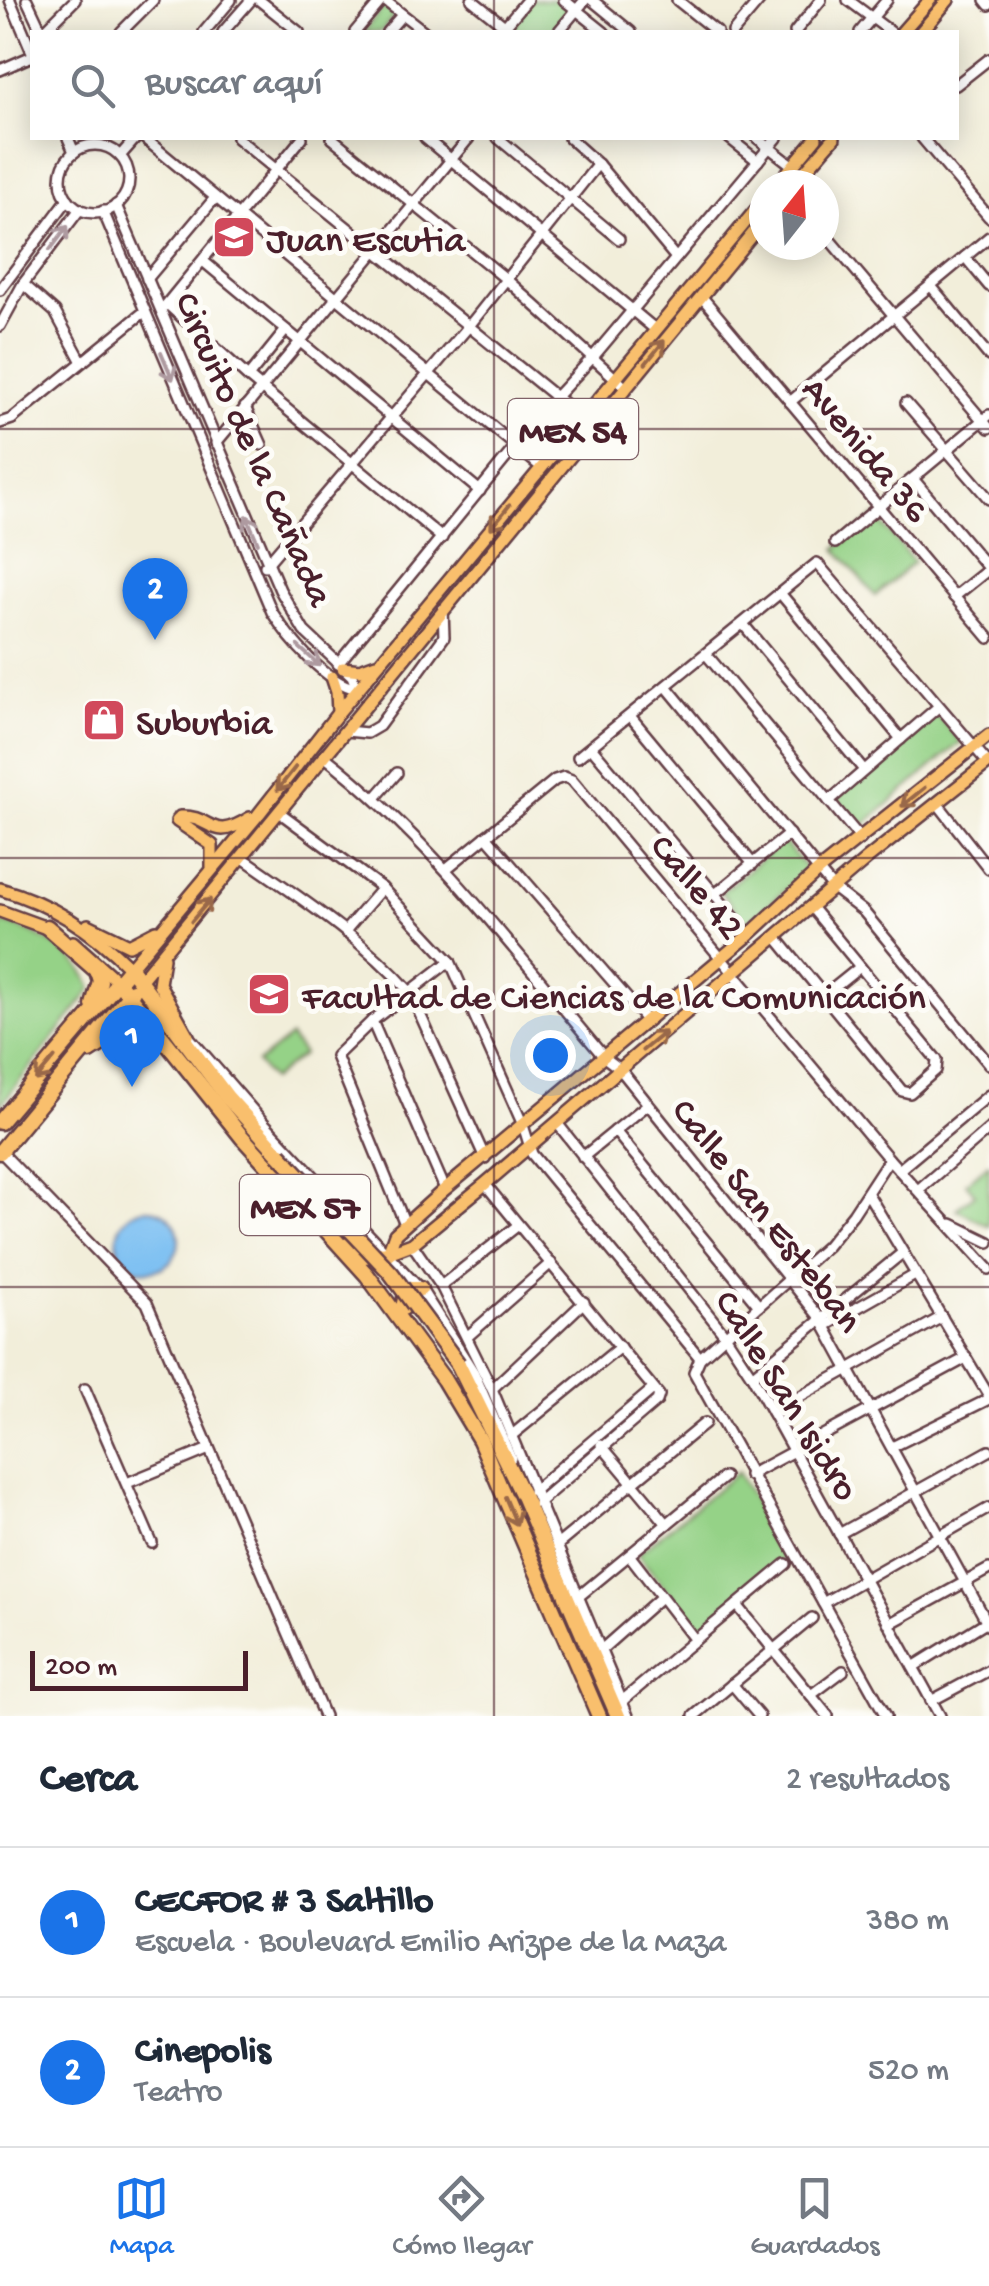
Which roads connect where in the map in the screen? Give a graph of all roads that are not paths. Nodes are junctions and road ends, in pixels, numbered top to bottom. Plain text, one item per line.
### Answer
1 (10, 0) edge
2 (27, 0) edge
3 (74, 0) edge
4 (153, 0) edge
5 (232, 0) edge
6 (250, 0) edge
7 (258, 0) edge
8 (383, 0) edge
9 (472, 0) edge
10 (528, 0) edge
11 (564, 0) edge
12 (589, 0) edge
13 (677, 0) edge
14 (760, 0) edge
15 (822, 0) edge
16 (848, 0) edge
17 (887, 0) edge
18 (930, 0) edge
19 (948, 0) edge
20 (577, 10) junction
21 (402, 15) junction
22 (872, 18) junction
23 (41, 30) edge
24 (44, 30) edge
25 (123, 30) edge
26 (206, 30) edge
27 (225, 30) edge
28 (296, 30) edge
29 (357, 30) edge
30 (389, 30) edge
31 (422, 30) edge
32 (505, 30) edge
33 (507, 30) edge
34 (560, 30) edge
35 (602, 30) edge
36 (628, 30) edge
37 (714, 30) edge
38 (735, 30) edge
39 (797, 30) edge
40 (862, 30) edge
41 (887, 30) edge
42 (904, 30) edge
43 (923, 30) edge
44 (30, 49) edge
45 (30, 55) edge
46 (989, 58) edge
47 (0, 70) edge
48 (959, 83) edge
49 (69, 140) edge
50 (115, 140) edge
51 (134, 140) edge
52 (146, 140) edge
53 (239, 140) edge
54 (300, 140) edge
55 (334, 140) edge
56 (428, 140) edge
57 (467, 140) edge
58 (500, 140) edge
59 (571, 140) edge
60 (732, 140) edge
61 (760, 140) edge
62 (775, 140) edge
63 (814, 140) edge
64 (832, 140) edge
65 (924, 140) edge
66 (88, 142) edge
67 (769, 147) junction
68 (108, 148) junction
69 (74, 152) junction
70 (120, 156) junction
71 (451, 159) junction
72 (758, 161) junction
73 (598, 164) junction
74 (793, 166) junction
75 (276, 170) junction
76 (790, 170) edge
77 (806, 170) edge
78 (215, 198) junction
79 (570, 198) junction
80 (68, 199) junction
81 (412, 204) junction
82 (116, 205) junction
83 (80, 209) junction
84 (104, 212) junction
85 (238, 217) junction
86 (989, 217) edge
87 (749, 218) edge
88 (542, 235) junction
89 (989, 237) edge
90 (749, 238) edge
91 (618, 239) dead end
92 (373, 250) junction
93 (839, 251) edge
94 (965, 257) junction
95 (676, 258) junction
96 (202, 261) junction
97 (147, 279) junction
98 (506, 279) junction
99 (23, 284) junction
100 (931, 286) junction
101 (989, 286) edge
102 (0, 290) edge
103 (701, 296) junction
104 (335, 298) junction
105 (164, 308) junction
106 (632, 310) junction
107 (144, 312) junction
108 (894, 316) junction
109 (0, 326) edge
110 (469, 326) junction
111 (286, 330) junction
112 (656, 330) junction
113 (300, 342) junction
114 (594, 356) junction
115 (989, 356) edge
116 (81, 360) junction
117 (429, 374) junction
118 (248, 376) junction
119 (616, 376) junction
120 (261, 388) junction
121 (626, 388) junction
122 (555, 398) junction
123 (790, 402) junction
124 (906, 402) dead end
125 (245, 408) junction
126 (392, 418) junction
127 (582, 418) junction
128 (987, 421) edge
129 (0, 422) edge
130 (594, 427) junction
131 (216, 442) junction
132 (262, 445) dead end
133 (516, 446) junction
134 (948, 449) junction
135 (354, 463) junction
136 (541, 467) junction
137 (914, 480) junction
138 (480, 491) junction
139 (989, 499) edge
140 (878, 508) junction
141 (442, 538) junction
142 (836, 543) dead end
143 (267, 564) junction
144 (989, 569) edge
145 (256, 576) junction
146 (780, 592) junction
147 (954, 597) junction
148 (443, 610) junction
149 (743, 624) junction
150 (989, 638) edge
151 (706, 654) junction
152 (384, 660) junction
153 (399, 664) junction
154 (338, 670) junction
155 (414, 682) junction
156 (666, 686) junction
157 (358, 690) junction
158 (938, 707) junction
159 (338, 713) junction
160 (630, 717) junction
161 (349, 727) junction
162 (989, 735) edge
163 (902, 739) junction
164 (592, 748) junction
165 (974, 748) junction
166 (327, 753) junction
167 (578, 758) dead end
168 (988, 763) edge
169 (864, 770) junction
170 (397, 772) dead end
171 (376, 797) junction
172 (829, 801) junction
173 (938, 804) junction
174 (279, 812) junction
175 (258, 815) junction
176 (789, 834) junction
177 (486, 836) junction
178 (260, 837) junction
179 (861, 839) junction
180 (232, 846) junction
181 (244, 858) junction
182 (987, 863) edge
183 (753, 864) junction
184 (446, 870) junction
185 (819, 870) junction
186 (211, 872) junction
187 (227, 878) junction
188 (382, 888) junction
189 (833, 888) junction
190 (0, 890) edge
191 (714, 895) junction
192 (811, 907) junction
193 (0, 910) edge
194 (175, 917) junction
195 (74, 920) junction
196 (41, 925) junction
197 (345, 931) junction
198 (750, 935) junction
199 (776, 937) junction
200 (164, 953) junction
201 (722, 958) junction
202 (450, 961) junction
203 (860, 967) junction
204 (130, 968) junction
205 (734, 974) junction
206 (140, 981) junction
207 (118, 982) junction
208 (410, 992) junction
209 (129, 996) junction
210 (152, 996) junction
211 (824, 996) junction
212 (89, 1016) junction
213 (648, 1021) junction
214 (372, 1022) junction
215 (153, 1026) junction
216 (188, 1036) junction
217 (604, 1057) junction
218 (77, 1059) junction
219 (989, 1064) edge
220 (620, 1069) junction
221 (989, 1095) edge
222 (648, 1106) junction
223 (225, 1114) junction
224 (0, 1122) edge
225 (557, 1123) junction
226 (524, 1126) junction
227 (989, 1129) edge
228 (615, 1132) junction
229 (528, 1147) junction
230 (0, 1152) edge
231 (584, 1157) junction
232 (484, 1158) junction
233 (889, 1158) junction
234 (899, 1170) junction
235 (486, 1184) junction
236 (445, 1189) junction
237 (918, 1190) junction
238 (868, 1194) junction
239 (949, 1223) junction
240 (405, 1224) junction
241 (517, 1226) junction
242 (989, 1242) edge
243 (412, 1244) junction
244 (388, 1253) junction
245 (902, 1254) junction
246 (551, 1264) junction
247 (989, 1269) edge
248 (916, 1276) junction
249 (789, 1281) junction
250 (441, 1286) junction
251 (420, 1288) junction
252 (584, 1302) junction
253 (759, 1306) junction
254 (403, 1308) junction
255 (942, 1316) junction
256 (823, 1323) junction
257 (725, 1335) junction
258 (468, 1336) junction
259 (620, 1348) junction
260 (700, 1358) junction
261 (966, 1358) junction
262 (850, 1369) junction
263 (752, 1376) junction
264 (653, 1388) junction
265 (85, 1389) dead end
266 (492, 1389) junction
267 (989, 1397) edge
268 (871, 1409) junction
269 (772, 1412) junction
270 (470, 1422) junction
271 (705, 1423) dead end
272 (512, 1436) junction
273 (596, 1439) junction
274 (604, 1448) junction
275 (892, 1448) junction
276 (209, 1449) junction
277 (989, 1451) edge
278 (794, 1453) junction
279 (750, 1476) junction
280 (724, 1477) dead end
281 (127, 1482) junction
282 (632, 1484) junction
283 (916, 1493) junction
284 (532, 1497) junction
285 (989, 1508) edge
286 (667, 1524) junction
287 (839, 1534) junction
288 (940, 1536) junction
289 (152, 1543) dead end
290 (556, 1546) junction
291 (630, 1556) junction
292 (786, 1564) dead end
293 (989, 1569) edge
294 (864, 1579) junction
295 (966, 1583) junction
296 (578, 1597) junction
297 (661, 1598) junction
298 (823, 1604) junction
299 (736, 1605) junction
300 (812, 1618) dead end
301 (988, 1623) edge
302 (889, 1624) junction
303 (695, 1640) junction
304 (601, 1650) junction
305 (773, 1650) junction
306 (913, 1667) junction
307 (989, 1670) edge
308 (843, 1671) dead end
309 (732, 1684) junction
310 (811, 1696) junction
311 (931, 1701) junction
312 (620, 1709) edge
313 (324, 1716) edge
314 (599, 1716) edge
315 (628, 1716) edge
316 (694, 1716) edge
317 (759, 1716) edge
318 (828, 1716) edge
319 (886, 1716) edge
320 (940, 1716) edge

1 - 44 street
2 - 23 street
3 - 24 street
4 - 25 street
5 - 26 street
6 - 27 street
7 - 28 street
8 - 21 street
8 - 29 street
9 - 32 street
10 - 33 street
11 - 20 street
12 - 20 street
12 - 36 street
13 - 37 street
14 - 38 street
15 - 39 street
16 - 22 street
17 - 22 street
18 - 42 main road
19 - 43 main road
20 - 34 street
20 - 35 street
21 - 30 street
21 - 31 street
22 - 40 street
22 - 41 street
45 - 47 street
46 - 48 street
49 - 69 street
50 - 68 street
51 - 70 street
52 - 78 street
53 - 75 street
54 - 75 street
55 - 81 street
56 - 71 street
57 - 71 street
58 - 79 street
59 - 73 street
60 - 72 street
61 - 67 street
62 - 67 street
63 - 74 main road
64 - 77 main road
65 - 86 street
66 - 68 street
66 - 69 street
67 - 72 street
67 - 74 street
68 - 70 street
69 - 80 street
70 - 82 street
71 - 81 street
71 - 88 street
72 - 95 street
73 - 79 street
73 - 95 street
74 - 76 main road
75 - 85 street
75 - 92 street
78 - 85 street
78 - 97 street
79 - 88 street
79 - 91 street
80 - 83 street
80 - 102 street
81 - 92 street
81 - 98 street
82 - 84 street
82 - 97 street, Circuito de la Cañada
83 - 84 street
99 -> 83 street
84 - 107 street, Circuito de la Cañada
85 - 96 street
85 - 104 street
87 - 112 main road, MEX 54
88 - 98 street
88 - 106 street
89 - 94 street
90 - 103 main road, MEX 54
92 - 104 street
92 - 110 street
93 - 108 street
94 - 100 street
94 - 101 street
95 - 106 street
96 - 105 street
96 - 111 street
97 - 105 street, Circuito de la Cañada
98 - 110 street
98 - 114 street
99 - 109 street
99 - 116 street
100 - 108 street
100 - 115 street
121 -> 103 main road, MEX 54
103 - 123 street, Avenida 36
104 - 113 street
104 - 117 street
105 - 118 street
105 - 131 street, Circuito de la Cañada
106 - 112 street
106 - 114 street
107 - 116 street
107 -> 145 street, Circuito de la Cañada
108 - 123 street
108 - 128 street
110 - 117 street
110 - 122 street
111 - 113 street
111 - 118 street
112 - 119 main road, MEX 54
113 - 120 street
113 - 126 street
114 - 119 street
114 - 122 street
116 - 129 street
117 - 126 street
117 - 133 street
118 - 120 street
119 - 121 street
119 - 127 main road, MEX 54
120 - 125 street
120 - 135 street
121 - 130 main road, MEX 54
122 - 127 street
122 - 133 street
123 - 140 street, Avenida 36
124 - 134 street
125 - 131 street
125 - 132 street
126 - 135 street
126 - 138 street
127 - 130 street
127 - 136 main road, MEX 54
128 - 134 street
130 - 148 main road, MEX 54
143 -> 131 street, Circuito de la Cañada
133 - 136 street
133 - 138 street
134 - 137 street
134 - 139 street
135 - 141 street
135 - 143 street
136 -> 152 main road, MEX 54
137 - 140 street
137 - 144 street
138 - 141 street
140 - 142 street
140 - 147 street, Avenida 36
141 - 154 street
143 - 145 street
143 - 154 street, Circuito de la Cañada
144 - 147 street
145 -> 154 street, Circuito de la Cañada
146 - 149 street
146 - 158 street
146 - 163 street
147 - 150 street, Avenida 36
148 - 153 main road, MEX 54
148 - 155 street
149 - 151 street
149 - 169 street
151 - 156 street
151 - 172 street
152 - 154 main road
152 - 157 main road, MEX 54
153 - 155 street
153 - 157 main road
153 - 161 main road, MEX 54
154 - 157 street, Circuito de la Cañada
154 - 159 main road
155 - 161 street
156 - 160 street
156 - 176 street
157 - 159 main road, MEX 54
157 - 166 main road
158 - 163 street
158 - 165 street
159 -> 175 main road, MEX 54
160 - 164 street
160 - 183 street
161 - 166 main road, MEX 54
162 - 165 main road
163 - 169 street
164 - 167 street
164 - 191 street
165 - 168 street
165 -> 179 main road
166 - 171 street, Calle San Esteban
166 - 174 main road, MEX 54
168 - 173 main road
169 - 172 street
170 - 171 street
171 - 184 street, Calle San Esteban
172 - 179 street
173 - 182 street
173 - 189 main road
174 - 178 main road, MEX 54
174 - 188 street
175 - 180 main road, MEX 54
175 - 186 main road
176 - 183 street
176 - 185 street
177 - 184 street
177 - 201 street, Calle 42
177 - 213 street
178 - 180 main road
178 - 181 main road, MEX 54
179 - 185 main road
180 - 186 main road, MEX 54
180 - 187 main road
181 - 187 main road, MEX 54
181 - 197 street
183 - 191 street
184 - 217 street, Calle San Esteban
185 - 189 street
185 - 198 main road
186 - 194 main road, MEX 54
200 -> 187 main road, MEX 54
188 - 197 street
188 - 202 street
189 - 192 main road
189 - 219 street
190 - 195 main road
190 - 196 main road
191 - 198 street
192 - 199 main road
192 - 203 street
193 - 196 main road
194 - 195 main road
194 - 204 main road, MEX 54
195 - 204 main road
196 - 207 main road
196 - 212 highway
197 - 208 street
198 - 201 main road
199 - 205 main road
199 - 211 street
200 - 206 main road, MEX 54
200 - 216 main road
201 - 205 street, Calle 42
201 - 213 main road
202 - 208 street
202 - 226 street
203 - 211 street
203 - 211 street
204 - 206 highway, MEX 57
204 - 207 highway, MEX 54
220 -> 205 main road
205 - 233 street, Calle 42
206 - 209 highway, MEX 54
206 - 210 highway, MEX 57
207 - 209 highway, MEX 57
207 - 212 highway, MEX 54
208 - 214 street
208 - 232 street
209 - 215 highway, MEX 57
209 - 218 highway, MEX 54
210 - 216 street
210 - 284 highway, MEX 57, bridge
212 -> 224 highway, MEX 54
213 - 217 main road
214 - 236 street
214 - 240 street
215 - 218 highway
215 - 223 highway, MEX 57
216 - 244 street
217 - 220 street, Calle San Esteban
217 - 226 main road
218 - 230 highway, MEX 54
220 - 222 street, Calle San Esteban
220 - 225 main road
221 - 234 street
222 - 228 street
222 - 249 street, Calle San Esteban
223 - 244 highway
223 - 270 highway, MEX 57
225 - 229 main road
225 - 231 street, Calle San Isidro
226 - 229 street
226 - 232 main road
227 - 237 street
228 - 231 street
228 - 253 street
229 - 235 main road
229 - 260 street
230 - 276 street
231 - 257 street, Calle San Isidro
232 - 236 main road
233 - 234 street, Calle 42
233 - 238 street
234 - 237 street, Calle 42
235 - 241 street
235 - 243 main road
236 - 240 main road
237 - 239 street, Calle 42
238 - 245 street
238 - 249 street
239 - 242 street
239 - 247 street, Calle 42
240 - 244 main road
241 - 246 street
241 - 250 street
243 - 244 main road
243 - 250 street
244 - 251 street
244 - 254 highway
245 - 248 street
245 - 256 street
246 - 252 street
246 - 258 street
248 - 255 street
248 - 256 street
249 - 253 street
249 - 256 street, Calle San Esteban
250 - 258 street
251 - 254 highway
251 - 284 street
252 - 259 street
252 - 266 street
253 - 257 street
254 - 270 highway
255 - 261 street
255 - 262 street
256 - 262 street, Calle San Esteban
256 - 263 street
257 - 260 street
257 - 263 street, Calle San Isidro
258 - 266 street
259 - 264 street
259 - 272 street
260 - 279 street
261 - 267 street
261 - 268 street
262 - 268 street, Calle San Esteban
262 - 269 street
263 - 269 street, Calle San Isidro
264 - 273 street
264 - 274 street
265 - 281 street
266 - 272 street
267 - 275 street
268 - 275 street, Calle San Esteban
268 - 278 street
269 - 278 street, Calle San Isidro
270 -> 314 highway, MEX 57
271 - 282 street
272 - 284 street
273 - 274 street
273 - 284 street
274 - 282 street
274 - 284 street
275 - 283 street, Calle San Esteban
276 - 281 street
276 - 313 street
277 - 283 street
278 - 279 street
278 - 287 street, Calle San Isidro
279 - 298 street
280 - 286 street
281 - 289 street
282 - 286 street
282 - 290 street
283 - 287 street
283 - 288 street, Calle San Esteban
284 - 290 street
284 - 312 highway, MEX 57
285 - 288 street
286 - 291 street
287 - 294 street, Calle San Isidro
288 - 294 street
288 - 295 street, Calle San Esteban
290 - 296 street
291 - 296 street
291 - 297 street
292 - 299 street
293 - 295 street
294 - 298 street
294 - 302 street, Calle San Isidro
295 - 301 street, Calle San Esteban
295 - 302 street
296 - 304 street
297 - 303 street
297 - 304 street
298 - 319 street
299 - 303 street
299 - 305 street
300 - 305 street
301 - 306 street
302 - 306 street, Calle San Isidro
303 - 312 street
304 - 312 street
305 - 309 street
305 - 310 street
306 - 311 street, Calle San Isidro
307 - 311 street
308 - 310 street
309 - 316 street
309 - 317 street
310 - 318 street
311 - 320 street, Calle San Isidro
312 - 315 street

